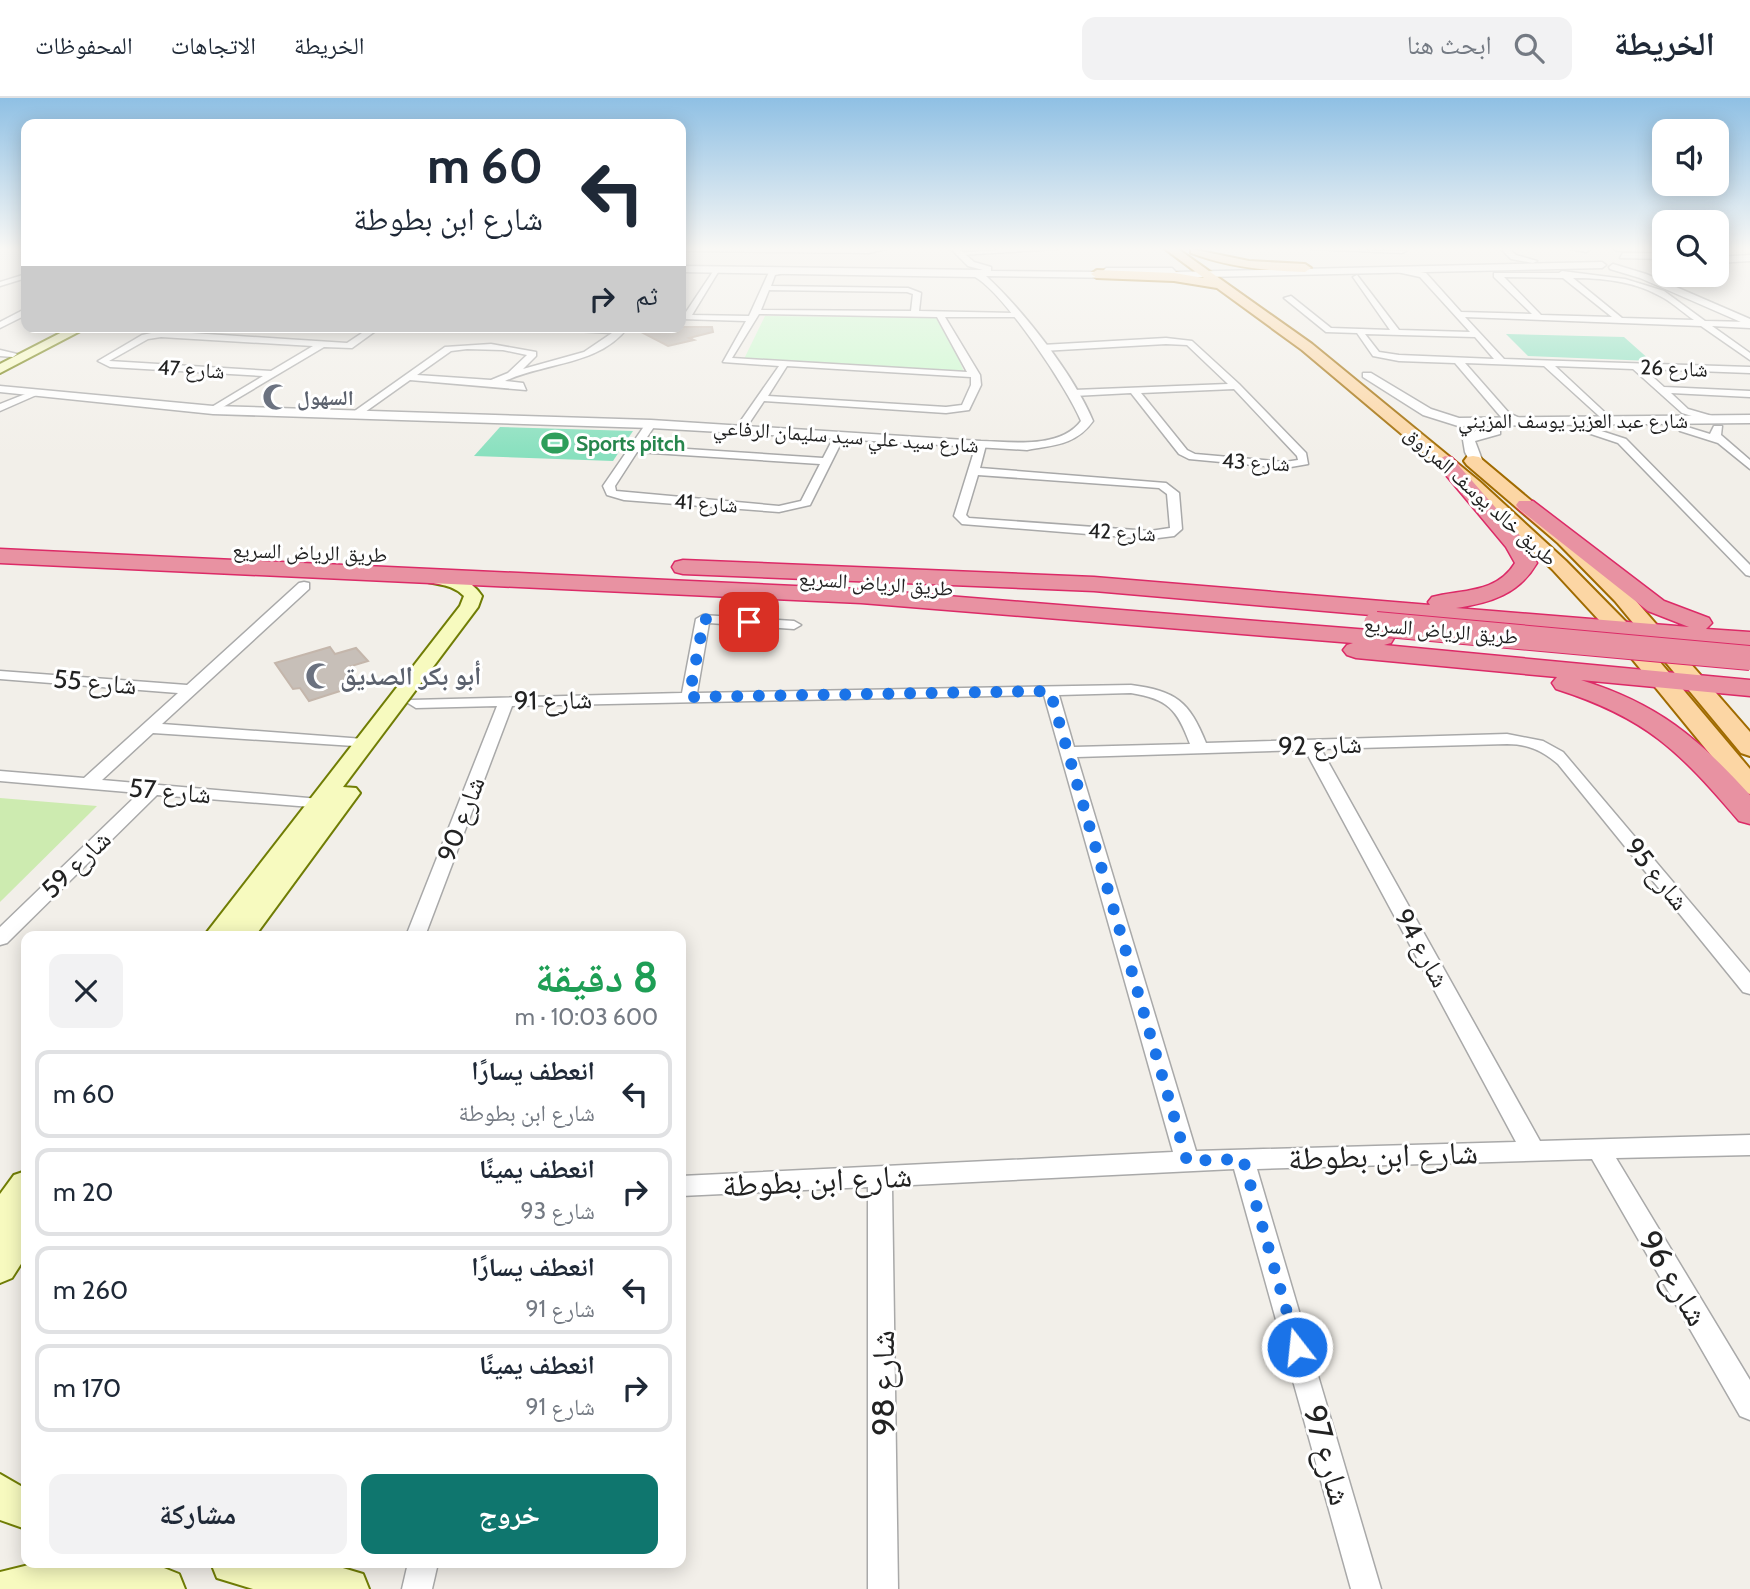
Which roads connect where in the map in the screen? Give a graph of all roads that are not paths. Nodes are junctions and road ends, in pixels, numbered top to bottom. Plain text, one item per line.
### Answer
1 (752, 319) edge
2 (942, 319) edge
3 (1018, 319) edge
4 (1269, 319) edge
5 (1292, 319) edge
6 (1313, 319) edge
7 (1386, 319) edge
8 (1463, 319) edge
9 (1608, 319) edge
10 (1619, 319) joint
11 (1696, 319) edge
12 (1738, 319) edge
13 (1701, 322) junction
14 (1722, 322) junction
15 (1750, 324) edge
16 (1359, 331) junction
17 (1396, 332) junction
18 (53, 333) edge
19 (70, 333) edge
20 (368, 333) edge
21 (618, 333) edge
22 (1477, 335) junction
23 (321, 345) junction
24 (1042, 348) junction
25 (6, 354) edge
26 (1750, 357) edge
27 (0, 360) edge
28 (1458, 360) junction
29 (1502, 362) junction
30 (785, 363) junction
31 (1546, 363) junction
32 (1634, 366) junction
33 (0, 369) edge
34 (1750, 370) edge
35 (271, 374) junction
36 (511, 375) junction
37 (975, 375) junction
38 (1367, 375) junction
39 (407, 377) junction
40 (491, 383) junction
41 (1236, 386) junction
42 (0, 388) edge
43 (523, 388) dead end
44 (1661, 390) junction
45 (1134, 391) junction
46 (36, 393) junction
47 (1074, 393) junction
48 (1750, 394) edge
49 (760, 398) junction
50 (0, 408) edge
51 (213, 410) junction
52 (354, 415) junction
53 (1505, 419) junction
54 (1750, 419) edge
55 (1609, 422) junction
56 (1635, 422) junction
57 (1681, 422) junction
58 (651, 424) junction
59 (1569, 427) junction
60 (1750, 428) edge
61 (740, 429) junction
62 (1647, 429) junction
63 (1718, 430) junction
64 (840, 435) junction
65 (1622, 435) junction
66 (981, 445) junction
67 (1445, 446) junction
68 (634, 449) junction
69 (826, 461) junction
70 (1478, 465) junction
71 (1750, 466) edge
72 (974, 471) junction
73 (1526, 505) junction
74 (0, 535) edge
75 (0, 556) edge
76 (1750, 572) edge
77 (367, 573) junction
78 (656, 577) junction
79 (304, 586) dead end
80 (1357, 607) junction
81 (1536, 622) junction
82 (457, 623) junction
83 (794, 625) dead end
84 (1619, 628) junction
85 (1652, 630) junction
86 (1750, 631) edge
87 (1385, 639) junction
88 (1750, 640) edge
89 (1750, 646) edge
90 (1750, 658) edge
91 (1750, 669) edge
92 (1567, 670) junction
93 (0, 675) edge
94 (1663, 680) junction
95 (1696, 683) junction
96 (1750, 688) edge
97 (191, 690) junction
98 (1050, 691) junction
99 (689, 697) junction
100 (506, 701) junction
101 (416, 703) junction
102 (150, 728) junction
103 (364, 744) junction
104 (1311, 746) junction
105 (1200, 748) junction
106 (1750, 748) edge
107 (1070, 752) junction
108 (1564, 761) joint
109 (0, 776) edge
110 (89, 783) junction
111 (1750, 786) edge
112 (152, 790) junction
113 (329, 804) junction
114 (1750, 814) edge
115 (221, 931) edge
116 (244, 931) edge
117 (417, 931) edge
118 (0, 938) edge
119 (1750, 987) edge
120 (1750, 1145) edge
121 (1598, 1149) junction
122 (1532, 1151) junction
123 (1243, 1159) junction
124 (1187, 1161) junction
125 (880, 1178) junction
126 (686, 1186) edge
127 (21, 1193) edge
128 (0, 1221) edge
129 (21, 1234) edge
130 (0, 1268) edge
131 (1750, 1406) edge
132 (0, 1494) edge
133 (21, 1507) edge
134 (254, 1568) edge
135 (422, 1568) edge
136 (11, 1589) edge
137 (164, 1589) edge
138 (348, 1589) edge
139 (416, 1589) edge
140 (883, 1589) edge
141 (1366, 1589) edge

1 - 30 street
2 - 37 street
3 - 24 street, شارع سيد علي سيد سليمان الرفاعي
4 - 67 main road, طريق خالد يوسف المرزوق
5 - 38 main road, طريق خالد يوسف المرزوق
6 - 16 street
7 - 17 street
8 - 22 street
9 - 10 street
10 - 13 street
11 - 13 street
12 - 14 street
13 - 14 street
13 - 26 street
14 - 15 street
16 - 17 street
16 - 28 street, شارع 26
17 - 22 street
18 - 25 main road
19 - 33 main road
20 - 23 street
21 - 36 street
22 - 29 street
23 - 35 street, شارع 47
23 - 35 street, شارع 47
24 - 41 street, شارع 43
24 - 47 street, شارع سيد علي سيد سليمان الرفاعي
25 - 27 main road
28 - 29 street, شارع 26
28 - 53 street
29 - 31 street, شارع 26
30 - 37 street
30 - 49 street
31 - 32 street, شارع 26
31 - 55 street
32 - 34 street, شارع 26
32 - 44 street
35 - 51 street, شارع 47
36 - 39 street
36 - 40 street
37 - 49 street
38 - 53 street, شارع عبد العزيز يوسف المزيني
38 - 67 main road, طريق خالد يوسف المرزوق
39 - 40 street
39 - 52 street
40 - 43 street
41 - 45 street
41 - 45 street, شارع 43
42 - 46 street, شارع سيد علي سيد سليمان الرفاعي
44 - 48 street
44 - 57 street
45 - 47 street
46 - 50 street
46 - 51 street, شارع سيد علي سيد سليمان الرفاعي
47 - 66 street, شارع سيد علي سيد سليمان الرفاعي
49 - 61 street
51 - 52 street, شارع سيد علي سيد سليمان الرفاعي
52 - 58 street, شارع سيد علي سيد سليمان الرفاعي
53 - 59 street, شارع عبد العزيز يوسف المزيني
54 - 63 street, شارع عبد العزيز يوسف المزيني
55 - 56 street, شارع عبد العزيز يوسف المزيني
55 - 59 street, شارع عبد العزيز يوسف المزيني
56 - 57 street, شارع عبد العزيز يوسف المزيني
56 - 62 street
57 - 62 street, شارع عبد العزيز يوسف المزيني
57 - 63 street, شارع عبد العزيز يوسف المزيني
58 - 61 street, شارع سيد علي سيد سليمان الرفاعي
58 - 68 street, شارع 41
59 - 65 street, شارع عبد العزيز يوسف المزيني
59 - 70 street, شارع عبد العزيز يوسف المزيني
60 - 63 street, شارع عبد العزيز يوسف المزيني
61 - 64 street, شارع سيد علي سيد سليمان الرفاعي
62 - 65 street, شارع عبد العزيز يوسف المزيني
63 - 71 street
64 - 66 street, شارع سيد علي سيد سليمان الرفاعي
64 - 69 street, شارع 41
65 - 76 street
66 - 72 street, شارع 42
67 - 70 main road, طريق خالد يوسف المرزوق
67 - 80 highway
67 - 84 main road, طريق خالد يوسف المرزوق
68 - 69 street, شارع 41
68 - 69 street, شارع 41
70 - 73 main road, طريق خالد يوسف المرزوق
72 - 72 street, شارع 42
73 - 85 main road, طريق خالد يوسف المرزوق
73 - 86 highway
74 - 78 highway, طريق الرياض السريع
75 - 77 highway, طريق الرياض السريع
77 - 78 highway, طريق الرياض السريع
77 - 82 main road
78 - 80 highway
78 - 87 highway, طريق الرياض السريع
78 - 87 highway
79 - 97 street, شارع 55
80 - 81 highway
81 - 84 highway
81 - 92 highway
82 - 101 main road
82 - 103 main road
83 - 99 street
84 - 85 highway
84 - 94 main road, طريق خالد يوسف المرزوق
85 - 88 highway
85 - 95 main road, طريق خالد يوسف المرزوق
87 - 90 highway, طريق الرياض السريع, bridge
87 - 91 highway, طريق الرياض السريع
87 - 92 highway
87 - 114 highway
89 - 91 highway
92 - 94 highway
93 - 97 street, شارع 55
94 - 95 highway
94 - 111 main road, طريق خالد يوسف المرزوق
95 - 96 highway
95 - 106 main road, طريق خالد يوسف المرزوق
97 - 102 street, شارع 55
98 - 99 street, شارع 91
98 - 105 street, شارع 91
98 - 107 street
99 - 100 street, شارع 91
100 - 101 street, شارع 91
100 - 117 street, شارع 90
101 - 113 main road
102 - 103 street
102 - 110 street, شارع 55
103 - 113 main road
104 - 105 street, شارع 92
104 - 108 street, شارع 92
104 - 122 street, شارع 94
105 - 107 street, شارع 92
107 - 124 street
108 - 119 street, شارع 95
109 - 110 street, شارع 57
110 - 112 street, شارع 57
112 - 113 street, شارع 57
112 - 118 street, شارع 59
113 - 115 main road
113 - 116 main road
120 - 121 street, شارع ابن بطوطة
121 - 122 street, شارع ابن بطوطة
121 - 131 street, شارع 96
122 - 123 street, شارع ابن بطوطة
123 - 124 street, شارع ابن بطوطة
123 - 141 street, شارع 97
124 - 125 street, شارع ابن بطوطة
125 - 126 street, شارع ابن بطوطة
125 - 140 street, شارع 98
127 - 128 main road
129 - 130 main road
132 - 133 main road
134 - 138 main road
135 - 139 street
136 - 137 main road

